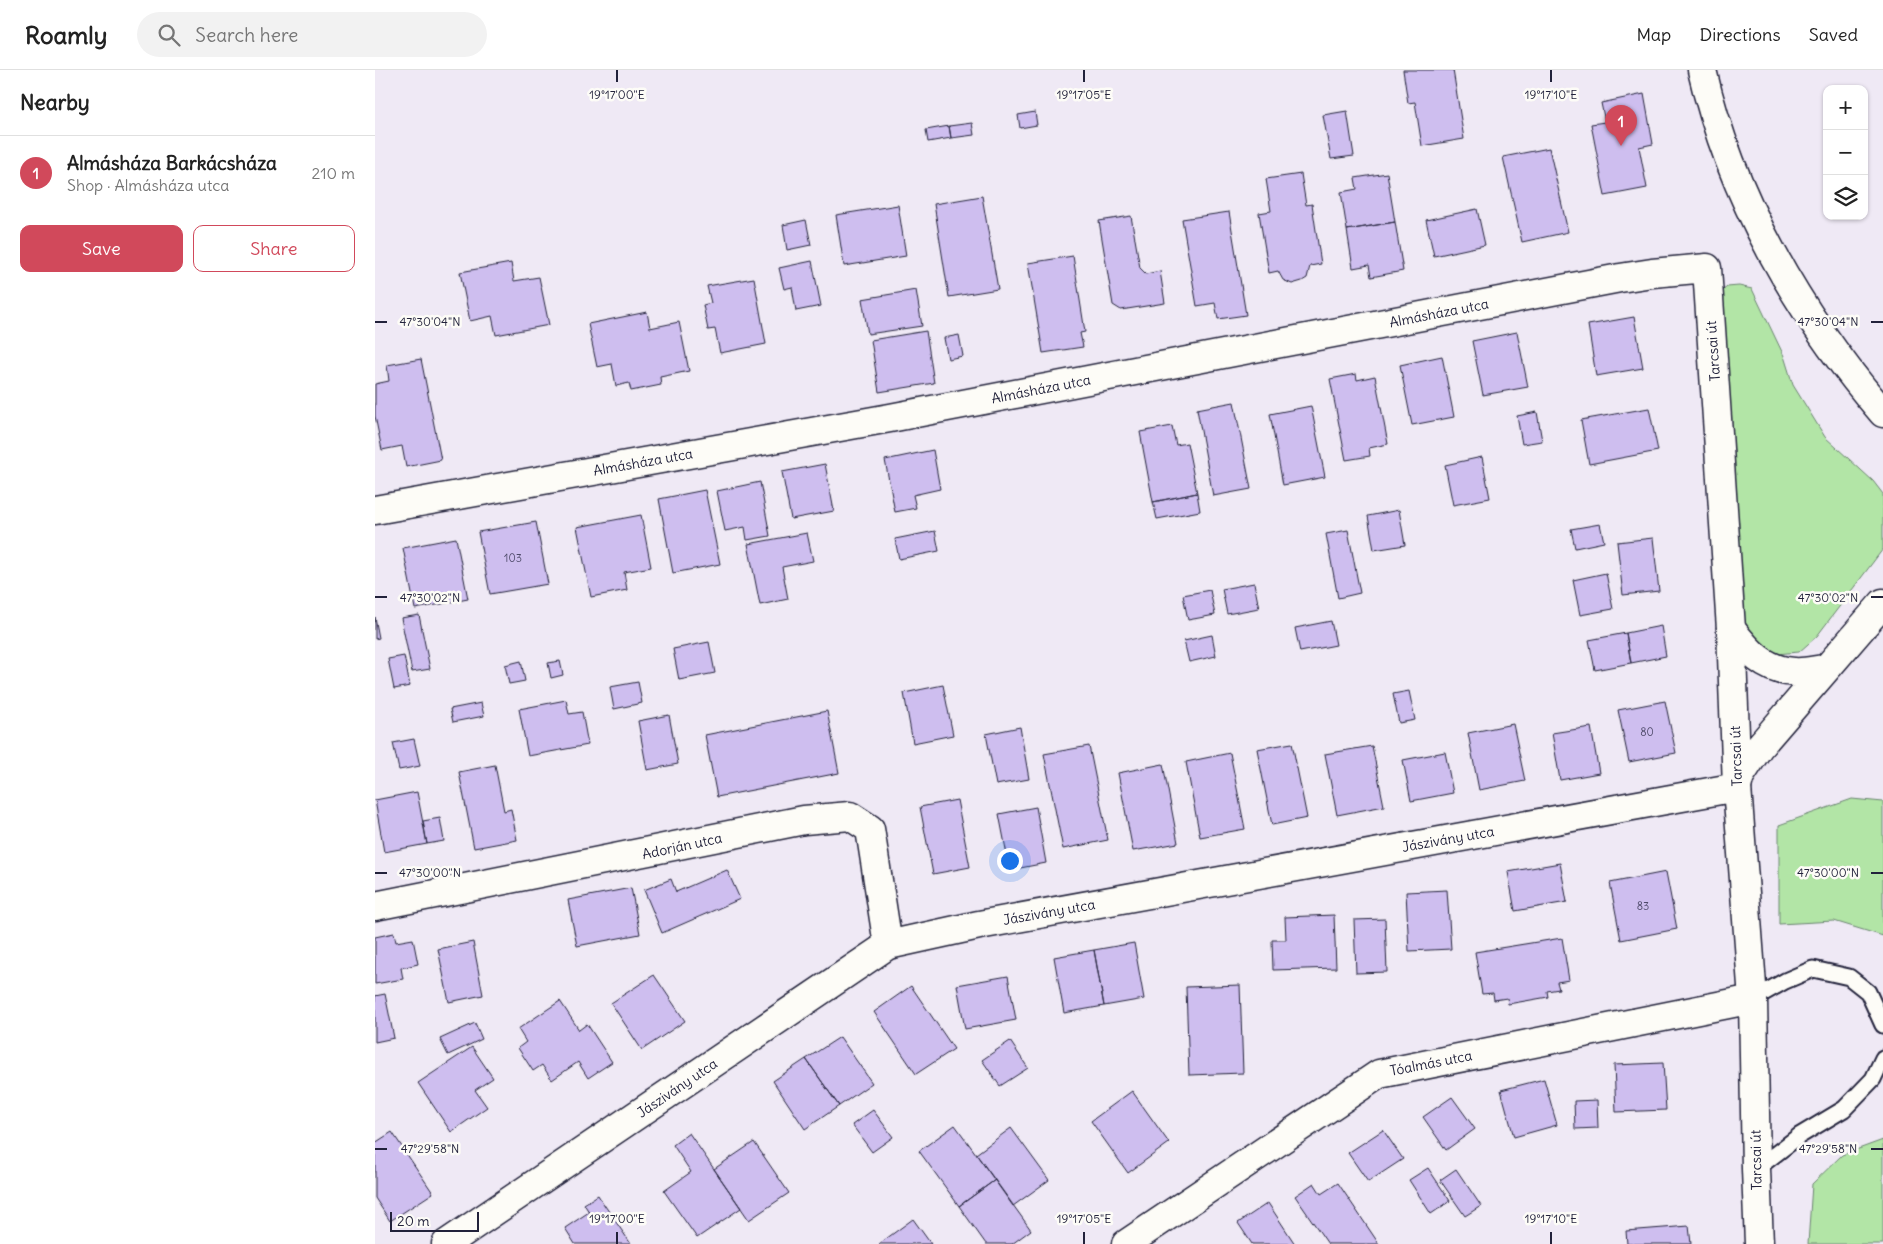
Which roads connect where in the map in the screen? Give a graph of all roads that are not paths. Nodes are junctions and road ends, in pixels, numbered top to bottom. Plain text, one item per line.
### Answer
1 (1702, 70) edge
2 (1707, 268) joint
3 (1883, 413) edge
4 (375, 510) edge
5 (1883, 603) edge
6 (1731, 629) junction
7 (1825, 669) junction
8 (1737, 787) junction
9 (375, 906) edge
10 (888, 945) junction
11 (1753, 999) junction
12 (1883, 1025) edge
13 (1883, 1058) edge
14 (1755, 1169) junction
15 (446, 1244) edge
16 (1126, 1244) edge
17 (1759, 1244) edge

1 - 3 street
2 - 4 street, Almásháza utca
2 - 6 street, Tarcsai út
5 - 7 street
6 - 7 street
6 - 8 street, Tarcsai út
7 - 8 street
8 - 10 street, Jászivány utca
8 - 11 street, Tarcsai út
9 - 10 street, Adorján utca
10 - 15 street, Jászivány utca
11 - 12 lane
11 - 14 street, Tarcsai út
11 - 16 street, Tóalmás utca
13 - 14 lane
14 - 17 street, Tarcsai út

